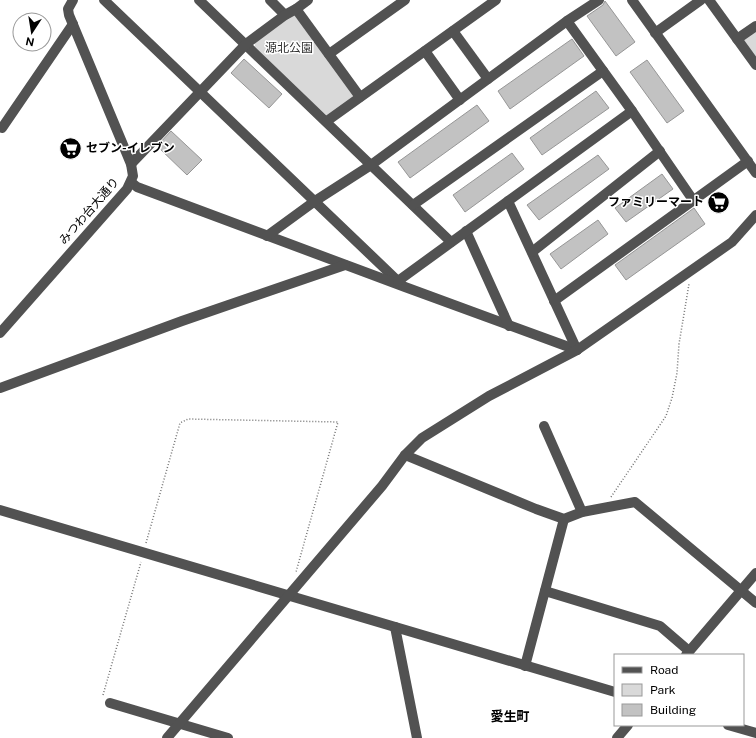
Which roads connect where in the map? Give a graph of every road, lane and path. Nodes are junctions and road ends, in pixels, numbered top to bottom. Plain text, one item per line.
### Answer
1 (104, 0) edge
2 (199, 0) edge
3 (270, 0) edge
4 (308, 0) edge
5 (405, 0) edge
6 (496, 0) edge
7 (599, 0) edge
8 (632, 0) edge
9 (701, 0) edge
10 (709, 0) edge
11 (68, 3) edge
12 (296, 9) junction
13 (285, 15) junction
14 (567, 21) junction
15 (73, 24) junction
16 (756, 26) edge
17 (453, 31) junction
18 (655, 33) junction
19 (737, 39) junction
20 (246, 44) junction
21 (425, 51) junction
22 (329, 54) junction
23 (756, 65) edge
24 (603, 71) junction
25 (488, 79) junction
26 (200, 92) junction
27 (360, 97) junction
28 (460, 100) junction
29 (632, 111) junction
30 (327, 121) junction
31 (2, 128) dead end
32 (660, 152) junction
33 (748, 161) junction
34 (131, 164) junction
35 (371, 165) junction
36 (756, 173) edge
37 (131, 182) junction
38 (693, 200) junction
39 (508, 201) junction
40 (315, 202) junction
41 (413, 205) junction
42 (756, 215) edge
43 (466, 231) junction
44 (267, 236) junction
45 (452, 242) junction
46 (532, 252) junction
47 (345, 265) junction
48 (691, 270) junction
49 (401, 284) junction
50 (554, 301) junction
51 (509, 326) junction
52 (0, 333) edge
53 (577, 350) junction
54 (0, 388) edge
55 (544, 426) dead end
56 (405, 455) junction
57 (605, 507) junction
58 (0, 510) edge
59 (582, 512) junction
60 (564, 519) junction
61 (143, 553) junction
62 (295, 573) dead end
63 (756, 573) edge
64 (741, 590) junction
65 (545, 591) junction
66 (289, 596) junction
67 (756, 603) edge
68 (395, 627) junction
69 (688, 653) edge
70 (525, 666) junction
71 (614, 692) edge
72 (103, 694) dead end
73 (110, 703) dead end
74 (179, 724) junction
75 (627, 726) edge
76 (732, 726) edge
77 (756, 733) edge
78 (167, 738) edge
79 (228, 738) edge
80 (417, 738) edge
81 (617, 738) edge

1 - 26 street
2 - 20 street
3 - 13 street
4 - 12 street
5 - 22 street
6 - 17 street
7 - 14 street
8 - 18 street
9 - 18 street
10 - 19 street
11 - 15 street, みつわ台大通り
12 - 13 street
12 - 22 street
13 - 20 street
14 - 24 street
14 - 25 street
15 - 31 street
15 - 34 street, みつわ台大通り
16 - 19 street
17 - 21 street
17 - 25 street
18 - 33 street
19 - 23 street
20 - 26 street
20 - 30 street
21 - 27 street
21 - 28 street
22 - 27 street
24 - 29 street
24 - 41 street
25 - 28 street
26 - 34 street
26 - 40 street
27 - 30 street
28 - 35 street
29 - 32 street
29 - 39 street
30 - 35 street
32 - 38 street
32 - 46 street
33 - 36 street
33 - 38 street
34 - 37 street, みつわ台大通り
35 - 40 street
35 - 41 street
37 - 44 street
37 - 52 street, みつわ台大通り
38 - 50 street
39 - 43 street
39 - 46 street
40 - 44 street
40 - 49 street
41 - 45 street
42 - 48 street
43 - 45 street
43 - 51 street
44 - 47 street
45 - 49 street
46 - 50 street
47 - 49 street
47 - 54 street
48 - 53 street
48 - 57 path
49 - 51 street
50 - 53 street
51 - 53 street
53 - 56 street
55 - 59 street
56 - 60 street
56 - 66 street
57 - 59 street
57 - 64 street
58 - 61 street
59 - 60 street
60 - 65 street
61 - 62 path
61 - 66 street
61 - 72 path
63 - 64 street
64 - 67 street
64 - 69 street
65 - 69 street
65 - 70 street
66 - 68 street
66 - 74 street
68 - 70 street
68 - 80 street
70 - 71 street
73 - 74 street
74 - 78 street
74 - 79 street
75 - 81 street
76 - 77 street

